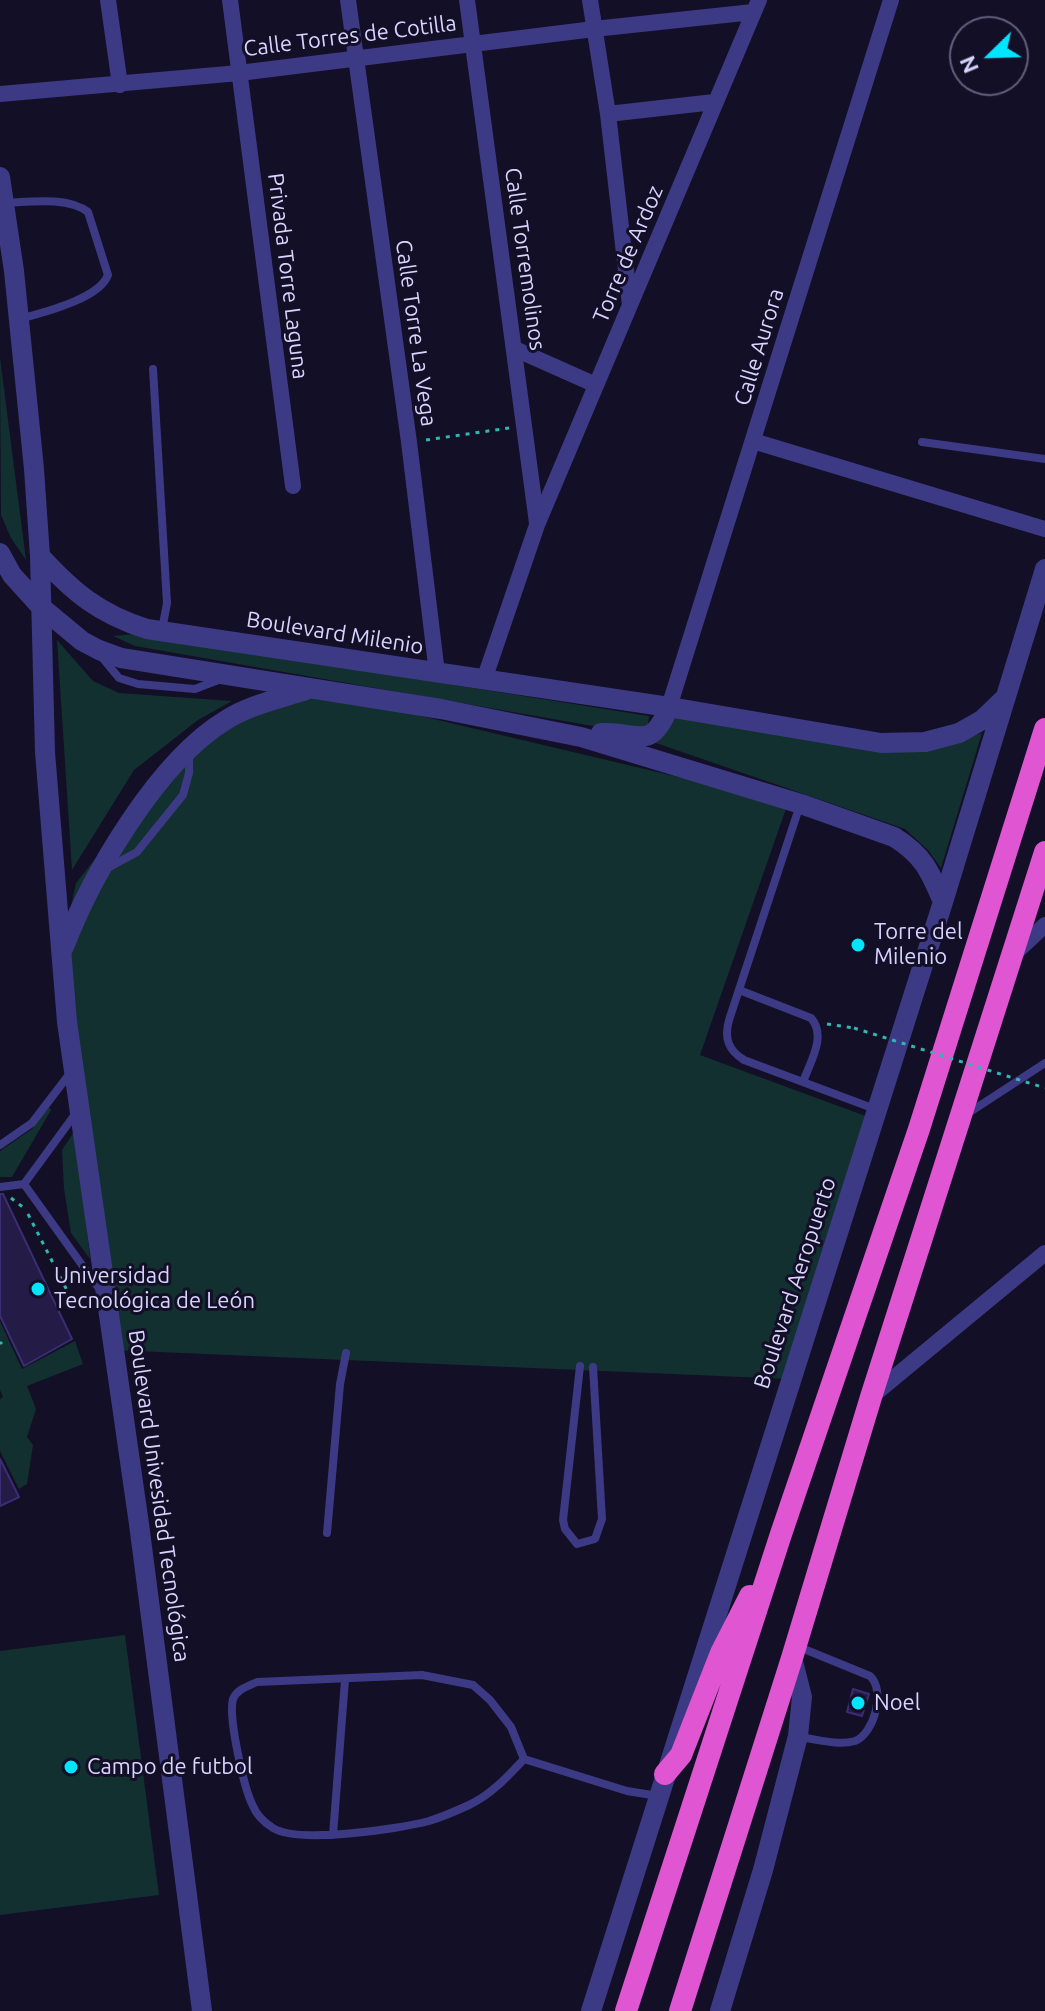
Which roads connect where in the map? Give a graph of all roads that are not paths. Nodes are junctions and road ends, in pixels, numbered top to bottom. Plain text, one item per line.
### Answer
1 (108, 0) edge
2 (230, 0) edge
3 (348, 0) edge
4 (467, 0) edge
5 (590, 0) edge
6 (891, 0) edge
7 (756, 6) edge
8 (710, 8) edge
9 (594, 29) junction
10 (472, 43) junction
11 (356, 59) junction
12 (239, 73) junction
13 (120, 85) junction
14 (0, 94) edge
15 (714, 102) junction
16 (608, 114) junction
17 (0, 177) edge
18 (4, 203) junction
19 (630, 307) junction
20 (19, 319) junction
21 (515, 349) junction
22 (153, 369) dead end
23 (596, 385) junction
24 (753, 441) junction
25 (922, 442) dead end
26 (1045, 459) edge
27 (293, 486) dead end
28 (537, 525) junction
29 (1045, 529) edge
30 (0, 553) edge
31 (40, 556) junction
32 (1045, 569) edge
33 (41, 607) junction
34 (162, 631) junction
35 (437, 673) junction
36 (484, 680) junction
37 (314, 688) junction
38 (1008, 694) junction
39 (669, 707) junction
40 (1045, 729) edge
41 (581, 737) junction
42 (801, 804) junction
43 (1044, 859) edge
44 (943, 902) junction
45 (1045, 925) edge
46 (61, 954) junction
47 (1012, 956) junction
48 (739, 990) junction
49 (1045, 1063) edge
50 (74, 1067) junction
51 (803, 1082) junction
52 (80, 1107) junction
53 (877, 1110) junction
54 (959, 1118) junction
55 (0, 1145) edge
56 (24, 1184) junction
57 (0, 1187) edge
58 (1045, 1253) edge
59 (108, 1301) junction
60 (346, 1353) dead end
61 (580, 1366) dead end
62 (593, 1367) dead end
63 (871, 1397) junction
64 (596, 1405) junction
65 (575, 1409) junction
66 (327, 1533) dead end
67 (781, 1534) junction
68 (794, 1652) junction
69 (345, 1680) junction
70 (798, 1736) junction
71 (524, 1759) junction
72 (662, 1785) junction
73 (333, 1835) junction
74 (202, 2011) edge
75 (591, 2011) edge
76 (626, 2011) edge
77 (680, 2011) edge
78 (720, 2011) edge

1 - 13 street
2 - 12 street, Privada Torre Laguna
3 - 11 street, Calle Torre La Vega
4 - 10 street, Calle Torremolinos
5 - 9 street
6 - 24 street, Calle Aurora
7 - 8 street, Calle Torres de Cotilla
7 - 15 street, Torre de Ardoz
8 - 9 street, Calle Torres de Cotilla
9 - 10 street, Calle Torres de Cotilla
9 - 16 street
10 - 11 street, Calle Torres de Cotilla
10 - 21 street, Calle Torremolinos
11 - 12 street, Calle Torres de Cotilla
11 - 35 street, Calle Torre La Vega
12 - 13 street, Calle Torres de Cotilla
12 - 27 street, Privada Torre Laguna
13 - 14 street, Calle Torres de Cotilla
15 - 16 street
15 - 19 street, Torre de Ardoz
16 - 19 street
17 - 18 street
18 - 20 street
18 - 20 lane
19 - 23 street, Torre de Ardoz
20 - 31 street
21 - 23 street
21 - 28 street, Calle Torremolinos
22 - 34 lane
23 - 28 street, Torre de Ardoz
24 - 29 street
24 - 39 street, Calle Aurora
25 - 26 lane
28 - 36 street, Torre de Ardoz
30 - 33 street
31 - 33 street, Boulevard Univesidad Tecnológica
31 - 34 street, Boulevard Milenio
32 - 38 street, Boulevard Aeropuerto
33 - 37 street
33 - 46 street, Boulevard Univesidad Tecnológica
34 - 35 street, Boulevard Milenio
35 - 36 street, Boulevard Milenio
36 - 39 street, Boulevard Milenio
37 - 41 street
37 - 46 street
38 - 39 street, Boulevard Milenio
38 - 44 street, Boulevard Aeropuerto
39 - 41 street
40 - 67 highway
41 - 42 street
42 - 44 street
42 - 48 lane
43 - 47 highway
44 - 53 street, Boulevard Aeropuerto
45 - 47 street
46 - 50 street, Boulevard Univesidad Tecnológica
47 - 54 highway
48 - 51 lane
48 - 51 lane
49 - 54 lane
50 - 52 street, Boulevard Univesidad Tecnológica
50 - 55 lane
51 - 53 lane
52 - 56 lane
52 - 59 street, Boulevard Univesidad Tecnológica
53 - 72 street, Boulevard Aeropuerto
54 - 63 highway
56 - 57 lane
56 - 59 lane
58 - 63 street
59 - 74 street, Boulevard Univesidad Tecnológica
60 - 66 lane
61 - 65 lane
62 - 64 lane
63 - 68 highway
64 - 65 lane
64 - 65 lane
67 - 72 highway
67 - 76 highway
68 - 70 street
68 - 70 lane
68 - 77 highway
69 - 71 lane
69 - 73 lane
69 - 73 lane
70 - 78 street
71 - 72 lane
71 - 73 lane
72 - 75 street, Boulevard Aeropuerto

